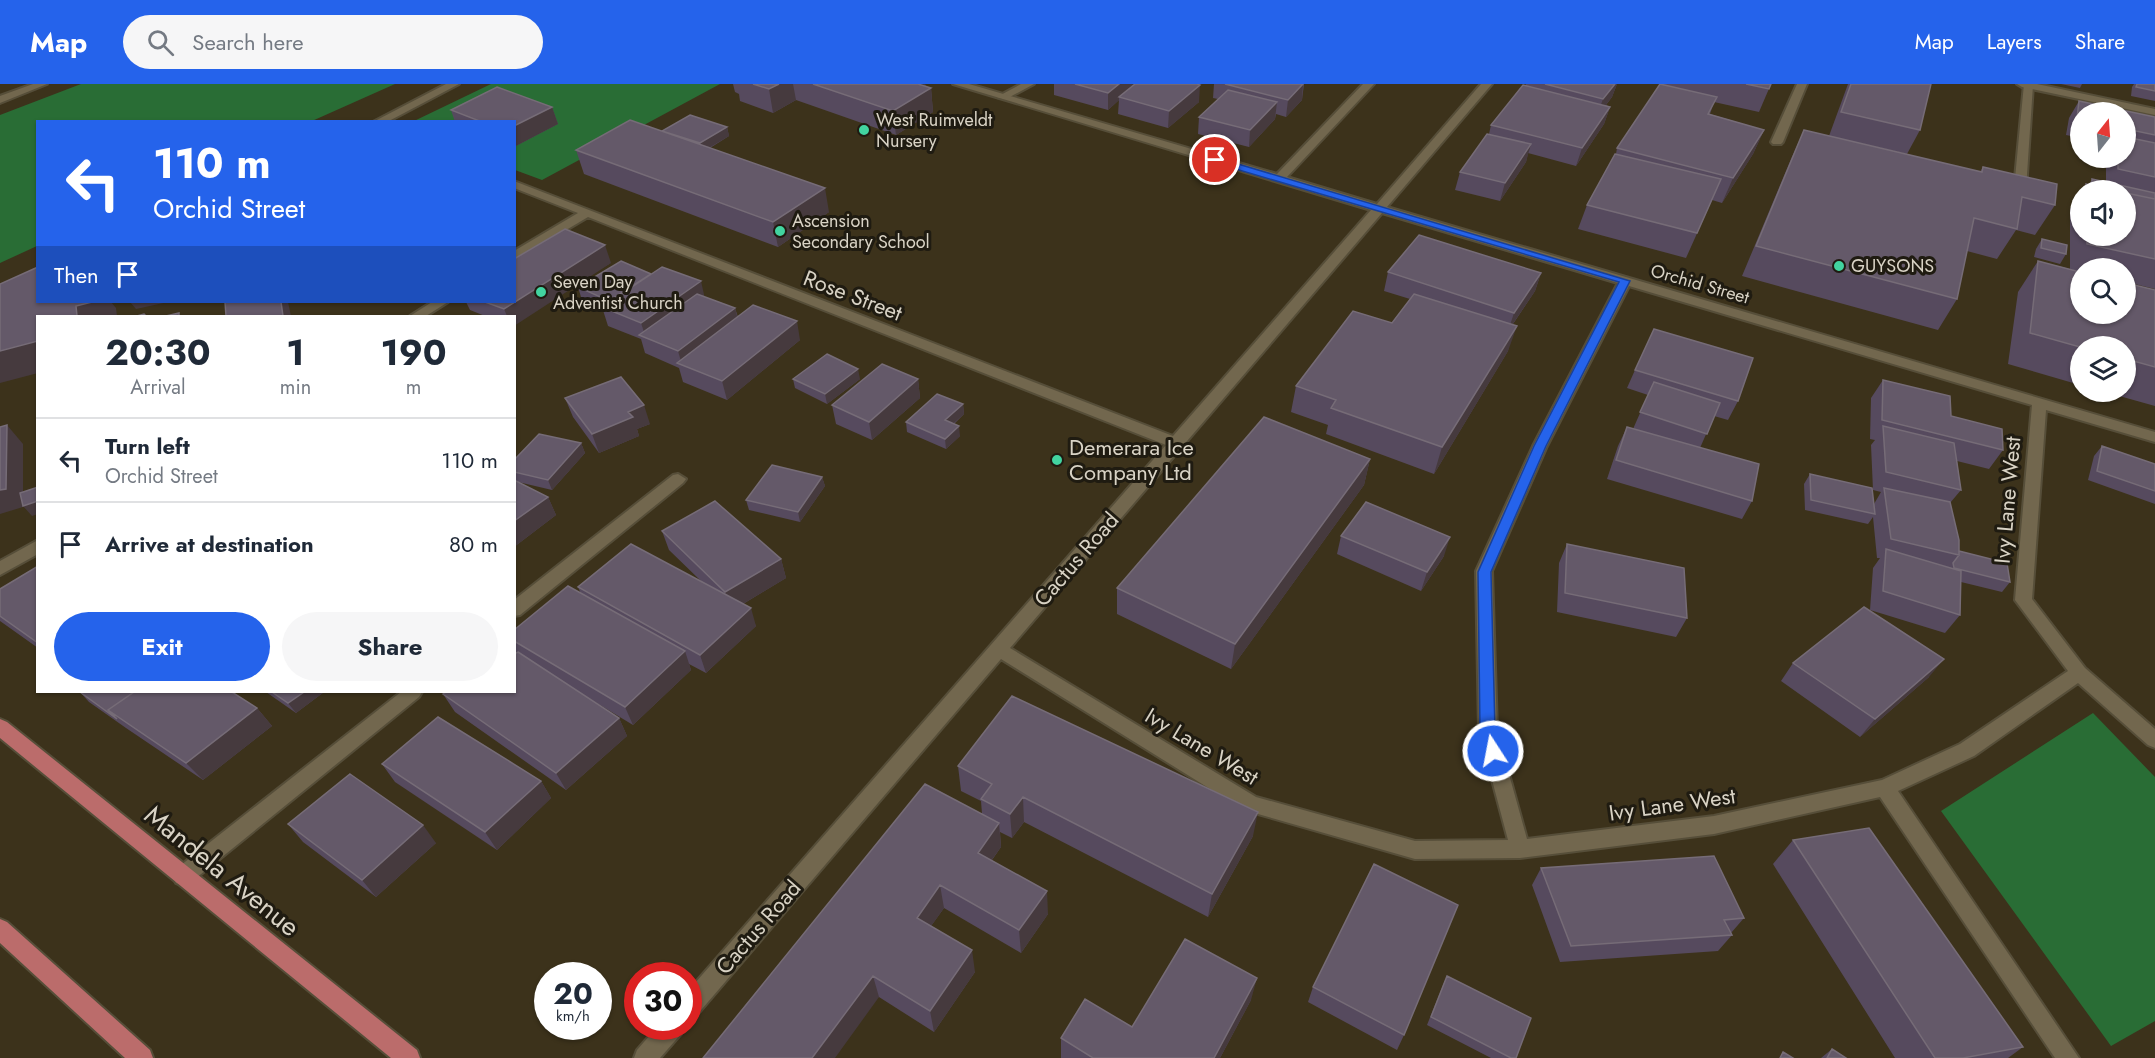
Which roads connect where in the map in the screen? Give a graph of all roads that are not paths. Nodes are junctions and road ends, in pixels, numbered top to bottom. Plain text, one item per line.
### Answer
1 (42, 84) edge
2 (454, 84) edge
3 (958, 84) edge
4 (1029, 84) edge
5 (1369, 84) edge
6 (1487, 84) edge
7 (1803, 84) edge
8 (2025, 85) edge
9 (0, 86) edge
10 (16, 93) junction
11 (1002, 98) junction
12 (0, 100) edge
13 (2155, 112) edge
14 (382, 120) edge
15 (1777, 142) dead end
16 (1279, 179) junction
17 (516, 185) edge
18 (2020, 189) edge
19 (1379, 208) junction
20 (587, 213) junction
21 (516, 256) edge
22 (1625, 281) junction
23 (439, 303) edge
24 (419, 315) edge
25 (2039, 403) junction
26 (2155, 437) edge
27 (1176, 443) junction
28 (678, 479) dead end
29 (36, 547) edge
30 (0, 569) edge
31 (516, 608) edge
32 (998, 649) junction
33 (2079, 673) junction
34 (412, 693) edge
35 (0, 727) edge
36 (2155, 740) edge
37 (1885, 788) junction
38 (1520, 849) junction
39 (183, 876) junction
40 (0, 929) edge
41 (702, 992) edge
42 (661, 1040) edge
43 (142, 1058) edge
44 (409, 1058) edge
45 (645, 1058) edge
46 (2068, 1058) edge

1 - 10 street
2 - 14 street
3 - 11 street, Orchid Street
4 - 11 street
5 - 16 street
6 - 19 street, Cactus Road
7 - 15 street
8 - 13 street
8 - 18 street
9 - 10 street
10 - 12 street
11 - 16 street, Orchid Street
16 - 19 street, Orchid Street
17 - 20 street, Rose Street
19 - 22 street, Orchid Street
19 - 27 street, Cactus Road
20 - 21 street
20 - 27 street, Rose Street
22 - 25 street, Orchid Street
22 - 38 street
23 - 24 street
25 - 26 street, Orchid Street
25 - 33 street, Ivy Lane West
27 - 32 street, Cactus Road
28 - 31 street
29 - 30 street
32 - 38 street, Ivy Lane West
32 - 41 street, Cactus Road
33 - 36 street
33 - 37 street, Ivy Lane West
34 - 39 street
35 - 39 main road, Mandela Avenue
37 - 38 street, Ivy Lane West
37 - 46 street
39 - 44 main road, Mandela Avenue
40 - 43 main road
42 - 45 street

